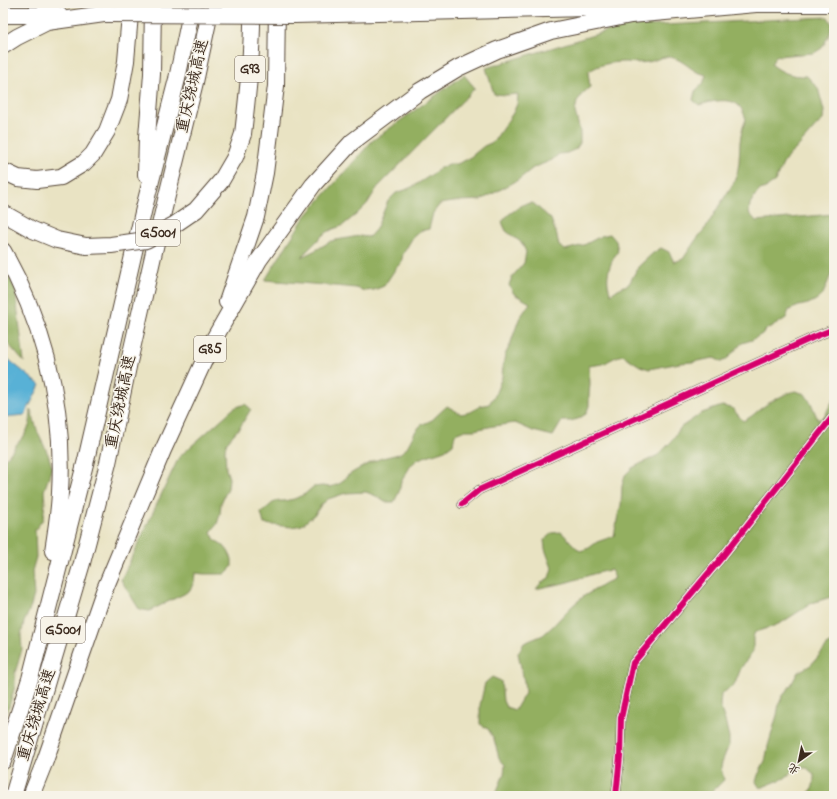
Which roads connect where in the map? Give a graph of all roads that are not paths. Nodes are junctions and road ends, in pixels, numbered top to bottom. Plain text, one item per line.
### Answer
1 (131, 3) edge
2 (153, 3) edge
3 (193, 3) edge
4 (212, 3) edge
5 (252, 3) edge
6 (277, 3) edge
7 (756, 4) junction
8 (834, 4) edge
9 (104, 14) junction
10 (3, 15) edge
11 (3, 46) edge
12 (3, 171) edge
13 (144, 208) junction
14 (3, 213) edge
15 (3, 251) edge
16 (834, 329) edge
17 (214, 339) junction
18 (834, 415) edge
19 (462, 504) dead end
20 (45, 620) junction
21 (3, 761) edge
22 (13, 796) edge
23 (31, 796) edge
24 (616, 796) edge

1 - 12 highway
2 - 13 highway
3 - 13 highway, 重庆绕城高速 / G5001
4 - 22 highway, 重庆绕城高速 / G5001
5 - 14 highway, G93, bridge
6 - 17 highway
7 - 8 highway, G85
7 - 9 highway, bridge
7 - 17 highway, G85
9 - 10 highway
9 - 11 highway
13 - 20 highway, 重庆绕城高速
15 - 20 highway
16 - 19 street
17 - 23 highway, G85
18 - 24 street
20 - 21 highway, 重庆绕城高速

